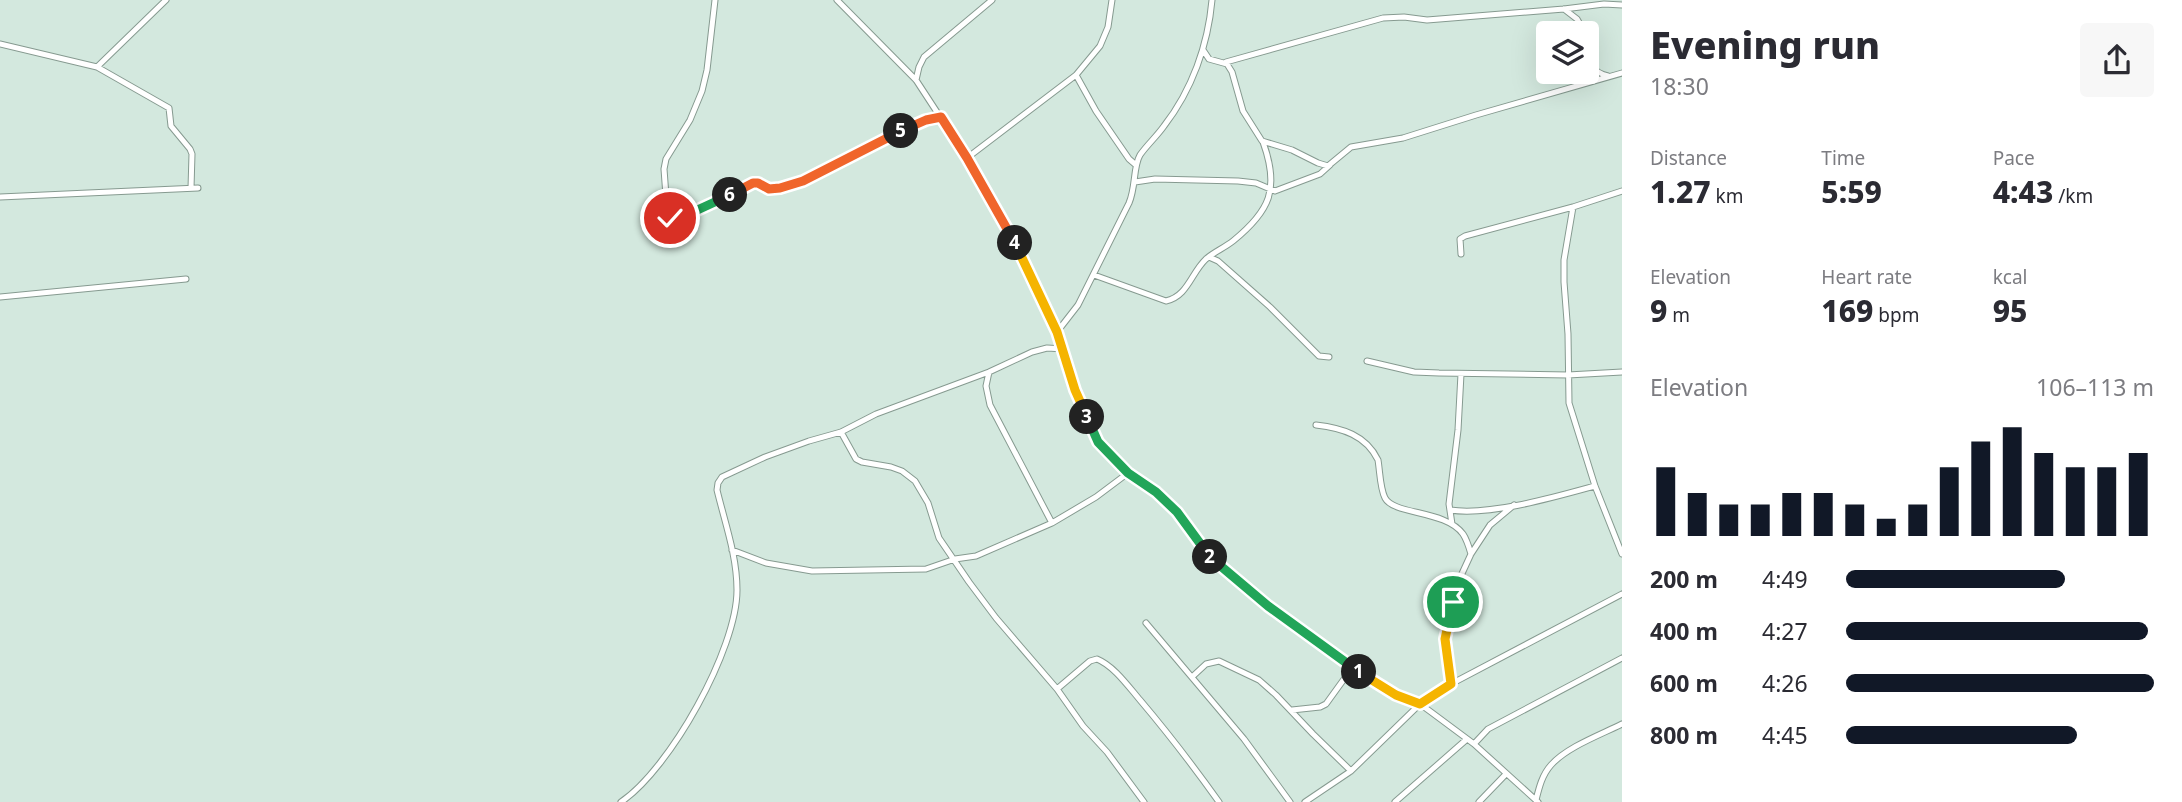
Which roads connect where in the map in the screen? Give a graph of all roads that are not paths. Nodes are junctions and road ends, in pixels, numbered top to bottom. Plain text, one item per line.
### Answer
1 (166, 0) edge
2 (715, 0) edge
3 (837, 0) edge
4 (992, 0) edge
5 (1112, 0) edge
6 (1212, 0) edge
7 (1537, 0) edge
8 (1622, 5) edge
9 (1564, 9) junction
10 (1538, 10) junction
11 (1578, 21) edge
12 (0, 44) edge
13 (1203, 50) junction
14 (1226, 62) junction
15 (97, 67) junction
16 (1599, 73) edge
17 (1622, 73) edge
18 (1076, 75) junction
19 (1610, 76) junction
20 (916, 80) junction
21 (941, 117) junction
22 (1263, 142) junction
23 (967, 158) junction
24 (1136, 165) junction
25 (1330, 165) junction
26 (1135, 182) junction
27 (1270, 190) junction
28 (1622, 191) edge
29 (0, 197) edge
30 (1573, 207) junction
31 (1461, 254) dead end
32 (1209, 257) junction
33 (1094, 275) junction
34 (186, 279) dead end
35 (0, 297) edge
36 (1057, 332) junction
37 (1064, 349) junction
38 (1329, 357) dead end
39 (1367, 361) dead end
40 (989, 372) junction
41 (1622, 372) edge
42 (1461, 374) junction
43 (1568, 375) junction
44 (1316, 425) dead end
45 (841, 432) junction
46 (1128, 473) junction
47 (1595, 486) junction
48 (1514, 505) junction
49 (1450, 510) junction
50 (1052, 523) junction
51 (1452, 524) junction
52 (732, 550) junction
53 (1471, 554) junction
54 (1622, 554) edge
55 (955, 559) junction
56 (1622, 594) edge
57 (1146, 623) dead end
58 (1622, 658) edge
59 (1352, 668) junction
60 (1192, 677) junction
61 (1451, 684) junction
62 (1056, 689) junction
63 (1420, 704) junction
64 (1292, 710) junction
65 (1622, 724) edge
66 (1468, 739) junction
67 (1475, 744) junction
68 (1350, 771) junction
69 (1506, 774) junction
70 (1537, 801) edge
71 (621, 802) edge
72 (1144, 802) edge
73 (1219, 802) edge
74 (1290, 802) edge
75 (1305, 802) edge
76 (1395, 802) edge
77 (1479, 802) edge

1 - 15 street
2 - 21 street
3 - 20 street
4 - 20 street
5 - 18 street
6 - 13 street
7 - 10 street
8 - 9 street
9 - 10 street
9 - 11 street
10 - 14 street
12 - 15 street
13 - 14 street
13 - 24 street
14 - 22 street
15 - 29 street
16 - 19 street
17 - 19 street
18 - 23 street
18 - 24 street
19 - 25 street
20 - 21 street
21 - 23 street
22 - 25 street
22 - 27 street
23 - 36 street
24 - 26 street
25 - 27 street
26 - 27 street
26 - 33 street
27 - 32 street
28 - 30 street
30 - 31 street
30 - 43 street
32 - 33 street
32 - 38 street
33 - 36 street
34 - 35 street
36 - 37 street
37 - 40 street
37 - 46 street
39 - 42 street
40 - 45 street
40 - 50 street
41 - 43 street
42 - 43 street
42 - 49 street
43 - 47 street
44 - 51 street
45 - 52 street
45 - 55 street
46 - 50 street
46 - 59 street
47 - 48 street
47 - 54 street
48 - 49 street
48 - 53 street
49 - 51 street
50 - 55 street
51 - 53 street
52 - 55 street
52 - 71 street
53 - 61 street
55 - 62 street
56 - 61 street
57 - 60 street
58 - 67 street
59 - 63 street
59 - 64 street
60 - 64 street
60 - 74 street
61 - 63 street
62 - 72 street
62 - 73 street
63 - 66 street
63 - 68 street
64 - 68 street
65 - 70 street
66 - 67 street
66 - 76 street
67 - 69 street
68 - 75 street
69 - 70 street
69 - 77 street

